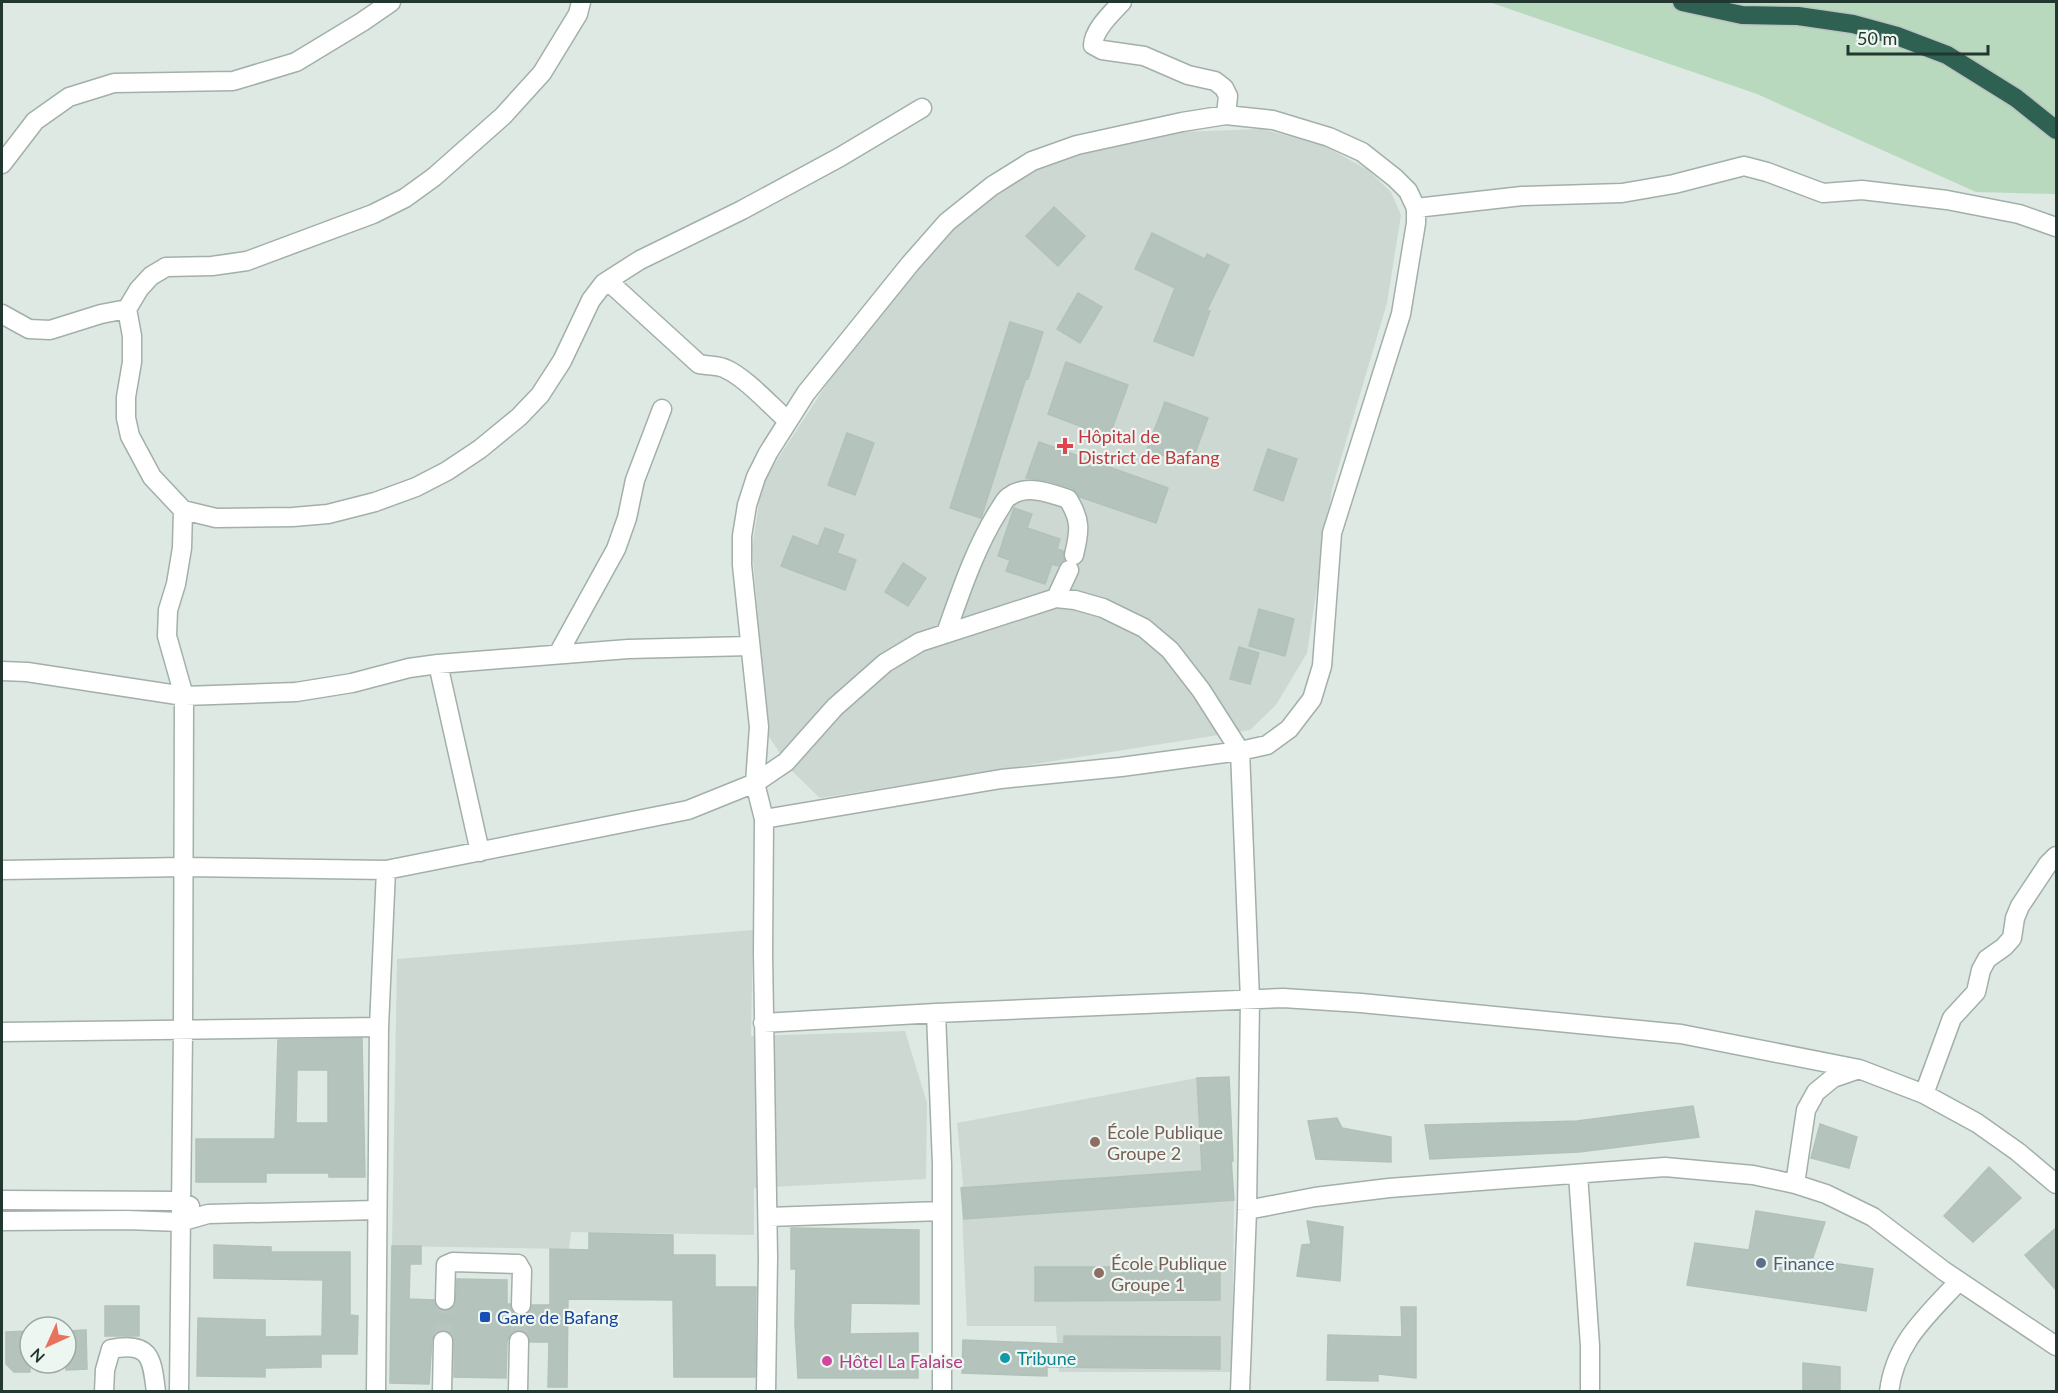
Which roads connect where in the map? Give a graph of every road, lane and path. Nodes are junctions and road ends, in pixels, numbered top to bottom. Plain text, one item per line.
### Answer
1 (391, 2) edge
2 (581, 2) edge
3 (1122, 2) edge
4 (1682, 2) edge
5 (922, 108) dead end
6 (1226, 116) junction
7 (2056, 130) edge
8 (2, 164) edge
9 (1416, 208) junction
10 (2056, 227) edge
11 (608, 280) junction
12 (127, 309) junction
13 (2, 314) edge
14 (662, 409) dead end
15 (788, 422) junction
16 (183, 510) junction
17 (1056, 598) junction
18 (946, 633) junction
19 (750, 646) junction
20 (558, 654) junction
21 (438, 664) junction
22 (2, 671) edge
23 (184, 696) junction
24 (1240, 751) junction
25 (755, 783) junction
26 (764, 819) junction
27 (480, 852) junction
28 (2056, 856) edge
29 (184, 867) junction
30 (2, 870) edge
31 (386, 870) junction
32 (1250, 1000) junction
33 (936, 1012) junction
34 (764, 1023) junction
35 (379, 1027) junction
36 (183, 1031) junction
37 (2, 1032) edge
38 (1859, 1069) junction
39 (1924, 1094) junction
40 (1578, 1174) junction
41 (1796, 1184) junction
42 (2056, 1184) edge
43 (2, 1200) edge
44 (180, 1201) junction
45 (377, 1210) junction
46 (1247, 1210) junction
47 (941, 1211) junction
48 (208, 1214) junction
49 (768, 1217) junction
50 (2, 1221) edge
51 (180, 1222) junction
52 (1959, 1281) junction
53 (445, 1300) tunnel mouth
54 (520, 1305) tunnel mouth
55 (443, 1341) tunnel mouth
56 (519, 1341) tunnel mouth
57 (2056, 1346) edge
58 (104, 1392) edge
59 (156, 1392) edge
60 (180, 1392) edge
61 (376, 1392) edge
62 (442, 1392) edge
63 (518, 1392) edge
64 (766, 1392) edge
65 (942, 1392) edge
66 (1240, 1392) edge
67 (1590, 1392) edge
68 (1889, 1392) edge

1 - 8 street
2 - 12 street
3 - 6 street
4 - 7 highway
5 - 11 street
6 - 9 street
6 - 15 street
9 - 10 street
9 - 24 street
11 - 15 street
11 - 16 street
12 - 13 street
12 - 16 street
14 - 20 street
15 - 19 street
16 - 23 street
17 - 18 street
17 - 18 street
17 - 24 street
18 - 25 street
19 - 20 street
19 - 25 street
20 - 21 street
21 - 23 street
21 - 27 street
22 - 23 street
23 - 29 street
24 - 26 street
24 - 32 street
25 - 26 street
25 - 27 street
26 - 34 street
27 - 31 street
28 - 39 street
29 - 30 street
29 - 31 street
29 - 36 street
31 - 35 street
32 - 33 street
32 - 38 street
32 - 46 street
33 - 34 street
33 - 47 street
34 - 49 street
35 - 36 street
35 - 45 street
36 - 37 street
36 - 44 street
38 - 39 street
38 - 41 street
39 - 42 street
40 - 41 street
40 - 46 street
40 - 67 street
41 - 52 street
43 - 44 street
44 - 48 street
44 - 51 street
45 - 48 street
45 - 61 street
46 - 66 street
47 - 49 street
47 - 65 street
48 - 51 street
49 - 64 street
50 - 51 street
51 - 60 street
52 - 57 street
52 - 68 street
53 - 54 street
55 - 62 street
56 - 63 street
58 - 59 street

